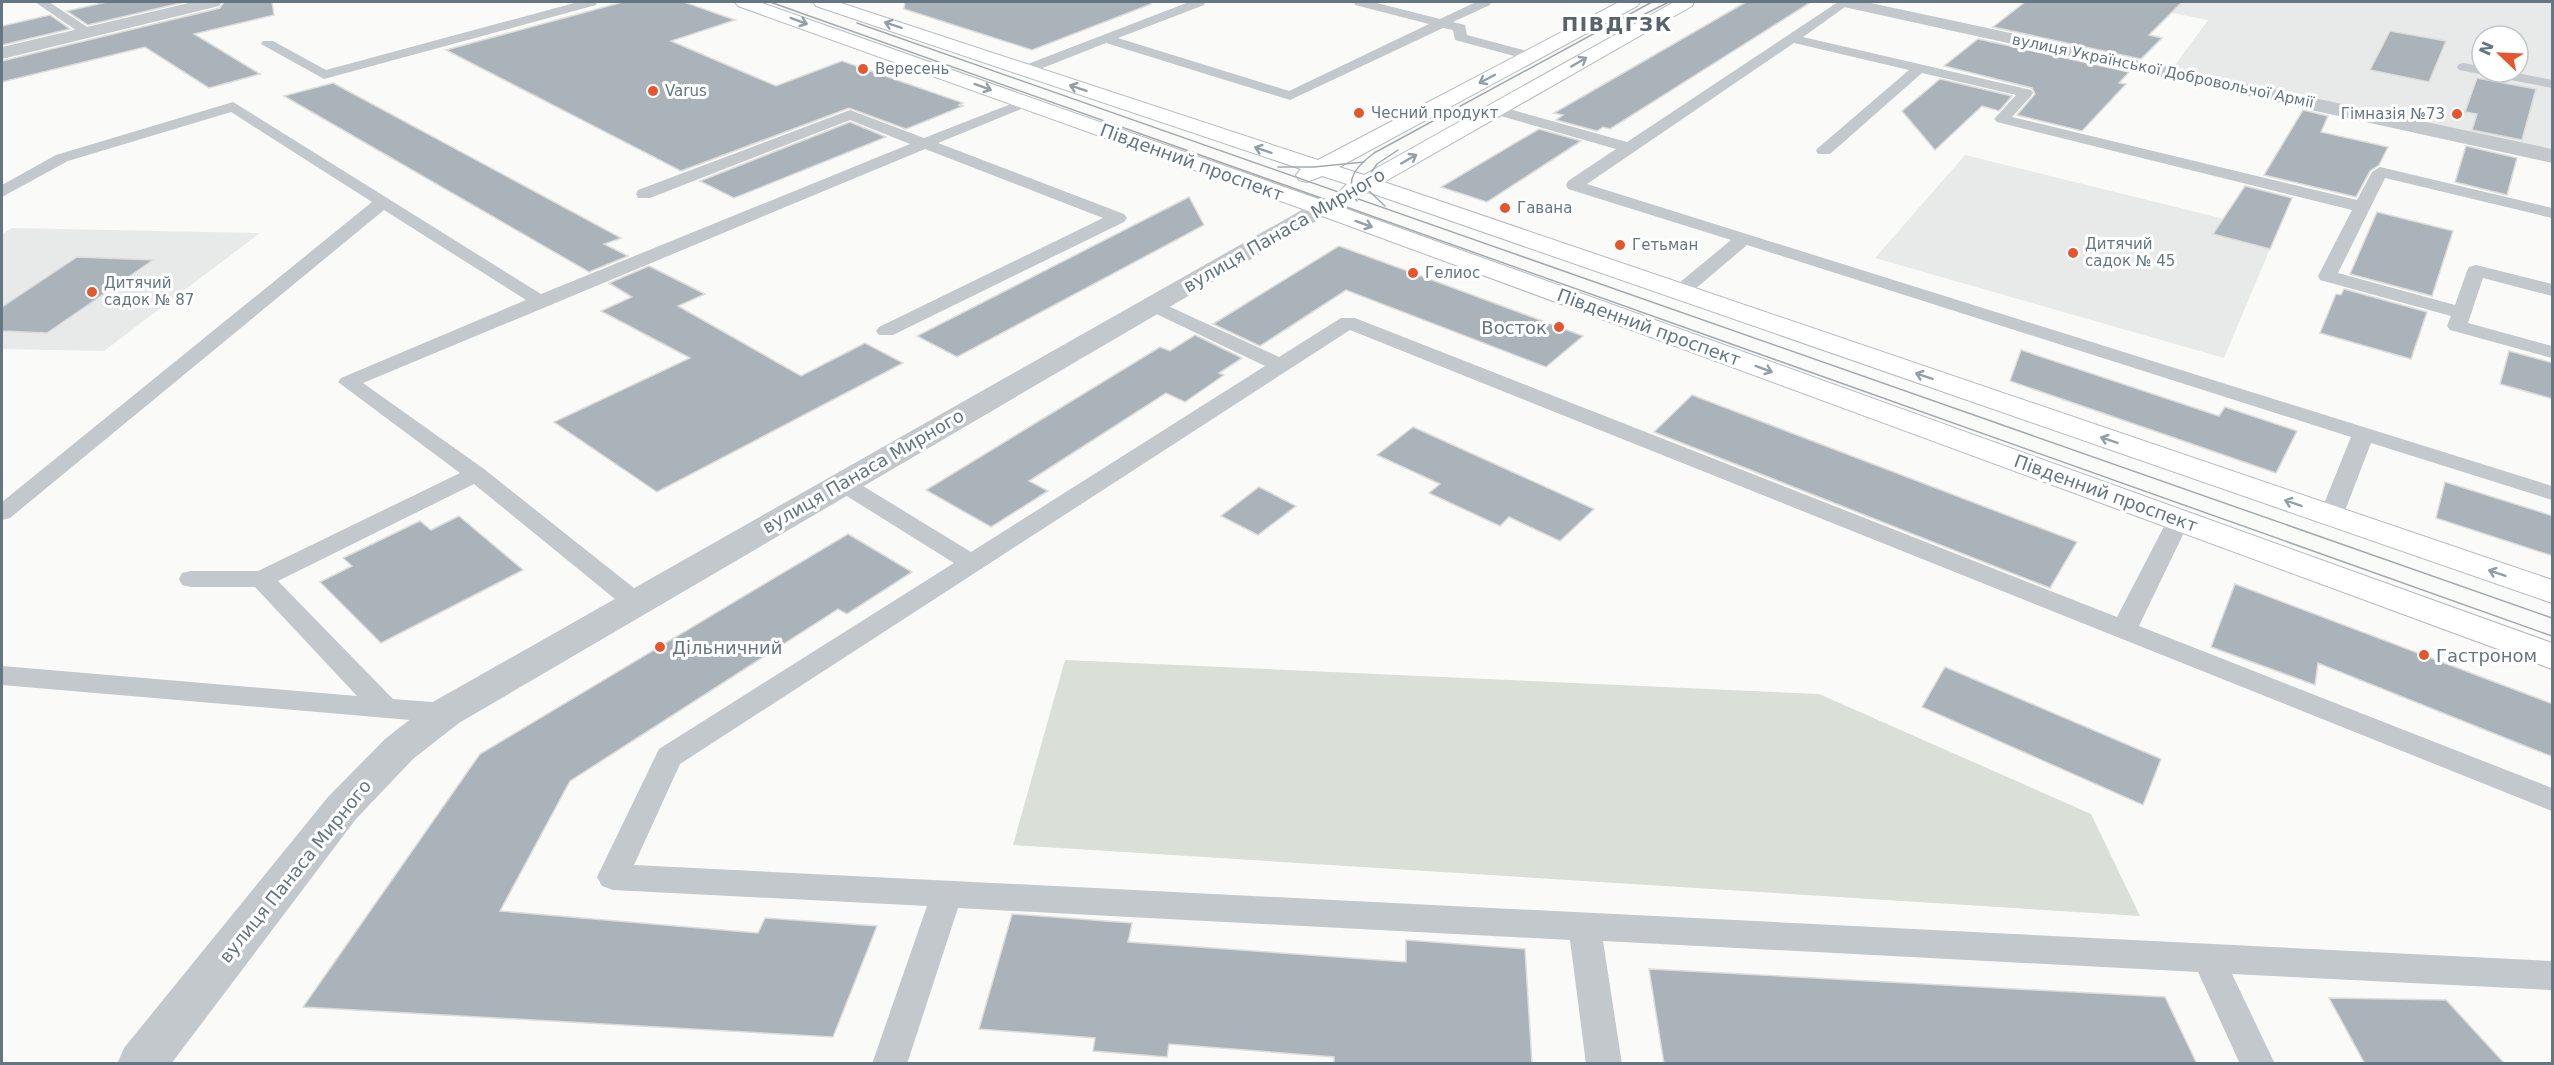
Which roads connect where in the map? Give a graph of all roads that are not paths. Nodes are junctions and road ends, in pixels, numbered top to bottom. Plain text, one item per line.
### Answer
1 (41, 2) edge
2 (213, 2) edge
3 (591, 2) edge
4 (744, 2) edge
5 (822, 2) edge
6 (1199, 2) edge
7 (1360, 2) edge
8 (1485, 2) edge
9 (1631, 2) edge
10 (1686, 2) edge
11 (1845, 2) edge
12 (1441, 23) junction
13 (88, 32) junction
14 (1105, 38) junction
15 (1792, 39) junction
16 (268, 44) dead end
17 (2, 53) edge
18 (1529, 56) junction
19 (2464, 67) dead end
20 (1920, 68) junction
21 (2470, 68) edge
22 (1025, 70) junction
23 (2530, 80) edge
24 (2553, 84) edge
25 (1026, 102) junction
26 (1495, 110) junction
27 (927, 143) junction
28 (1629, 148) junction
29 (1824, 151) dead end
30 (2553, 156) edge
31 (1318, 169) junction
32 (1365, 183) junction
33 (2, 192) edge
34 (1277, 192) junction
35 (644, 195) dead end
36 (383, 202) junction
37 (2363, 207) junction
38 (1322, 208) junction
39 (2553, 213) edge
40 (1744, 239) junction
41 (2553, 290) edge
42 (1680, 292) junction
43 (540, 301) junction
44 (1152, 305) junction
45 (2461, 313) junction
46 (886, 331) dead end
47 (2553, 352) edge
48 (1280, 365) junction
49 (2363, 434) junction
50 (476, 474) junction
51 (842, 483) junction
52 (2553, 494) edge
53 (2, 513) edge
54 (2331, 516) junction
55 (2178, 520) junction
56 (972, 563) junction
57 (191, 579) dead end
58 (261, 579) junction
59 (2553, 592) edge
60 (635, 602) junction
61 (2124, 630) junction
62 (2553, 656) edge
63 (2, 676) edge
64 (385, 708) junction
65 (445, 713) junction
66 (2553, 800) edge
67 (947, 894) junction
68 (1585, 927) junction
69 (2208, 959) junction
70 (2553, 976) edge
71 (141, 1064) edge
72 (889, 1064) edge
73 (1604, 1064) edge
74 (2258, 1064) edge

1 - 13 lane
2 - 13 street
3 - 16 lane
4 -> 25 main road, Південний проспект
22 -> 5 main road, Південний проспект
6 - 14 lane
7 - 12 lane
8 - 12 lane
9 - 18 main road, вулиця Панаса Мирного
26 -> 10 main road, вулиця Панаса Мирного
11 - 15 lane
11 - 30 street, вулиця Української Добровольчої Армії
12 - 14 lane
12 - 18 lane
13 - 17 street
14 - 22 lane
15 - 20 lane
15 - 28 lane
18 -> 31 main road, вулиця Панаса Мирного
19 - 21 lane
20 - 29 lane
20 - 37 lane
31 -> 22 main road, Південний проспект
23 - 24 lane
25 - 27 lane
25 - 34 main road, Південний проспект
26 - 28 lane
32 -> 26 main road, вулиця Панаса Мирного
27 - 35 lane
27 - 43 lane
27 - 46 lane
28 - 40 lane
31 - 32 main road, Південний проспект
31 - 34 main road, вулиця Панаса Мирного
32 - 38 main road, вулиця Панаса Мирного
32 - 42 main road, Південний проспект
33 - 36 lane
34 - 38 main road, Південний проспект
36 - 43 lane
36 - 53 lane
37 - 39 lane
37 - 45 lane
38 - 44 street, вулиця Панаса Мирного
38 -> 55 main road, Південний проспект
40 - 42 lane
40 - 49 lane
41 - 45 lane
54 -> 42 main road, Південний проспект
43 - 50 lane
44 - 48 lane
44 - 51 street, вулиця Панаса Мирного
45 - 47 lane
48 - 56 lane
48 - 61 lane
49 - 52 lane
49 - 54 lane
50 - 58 lane
50 - 60 lane
51 - 56 lane
51 - 60 street, вулиця Панаса Мирного
59 -> 54 main road, Південний проспект
55 - 61 lane
55 - 62 main road, Південний проспект
56 - 67 lane
57 - 58 lane
58 - 64 lane
60 - 65 street, вулиця Панаса Мирного
61 - 66 lane
63 - 64 lane
64 - 65 lane
65 - 71 street, вулиця Панаса Мирного
67 - 68 lane
67 - 72 lane
68 - 69 lane
68 - 73 lane
69 - 70 lane
69 - 74 lane

